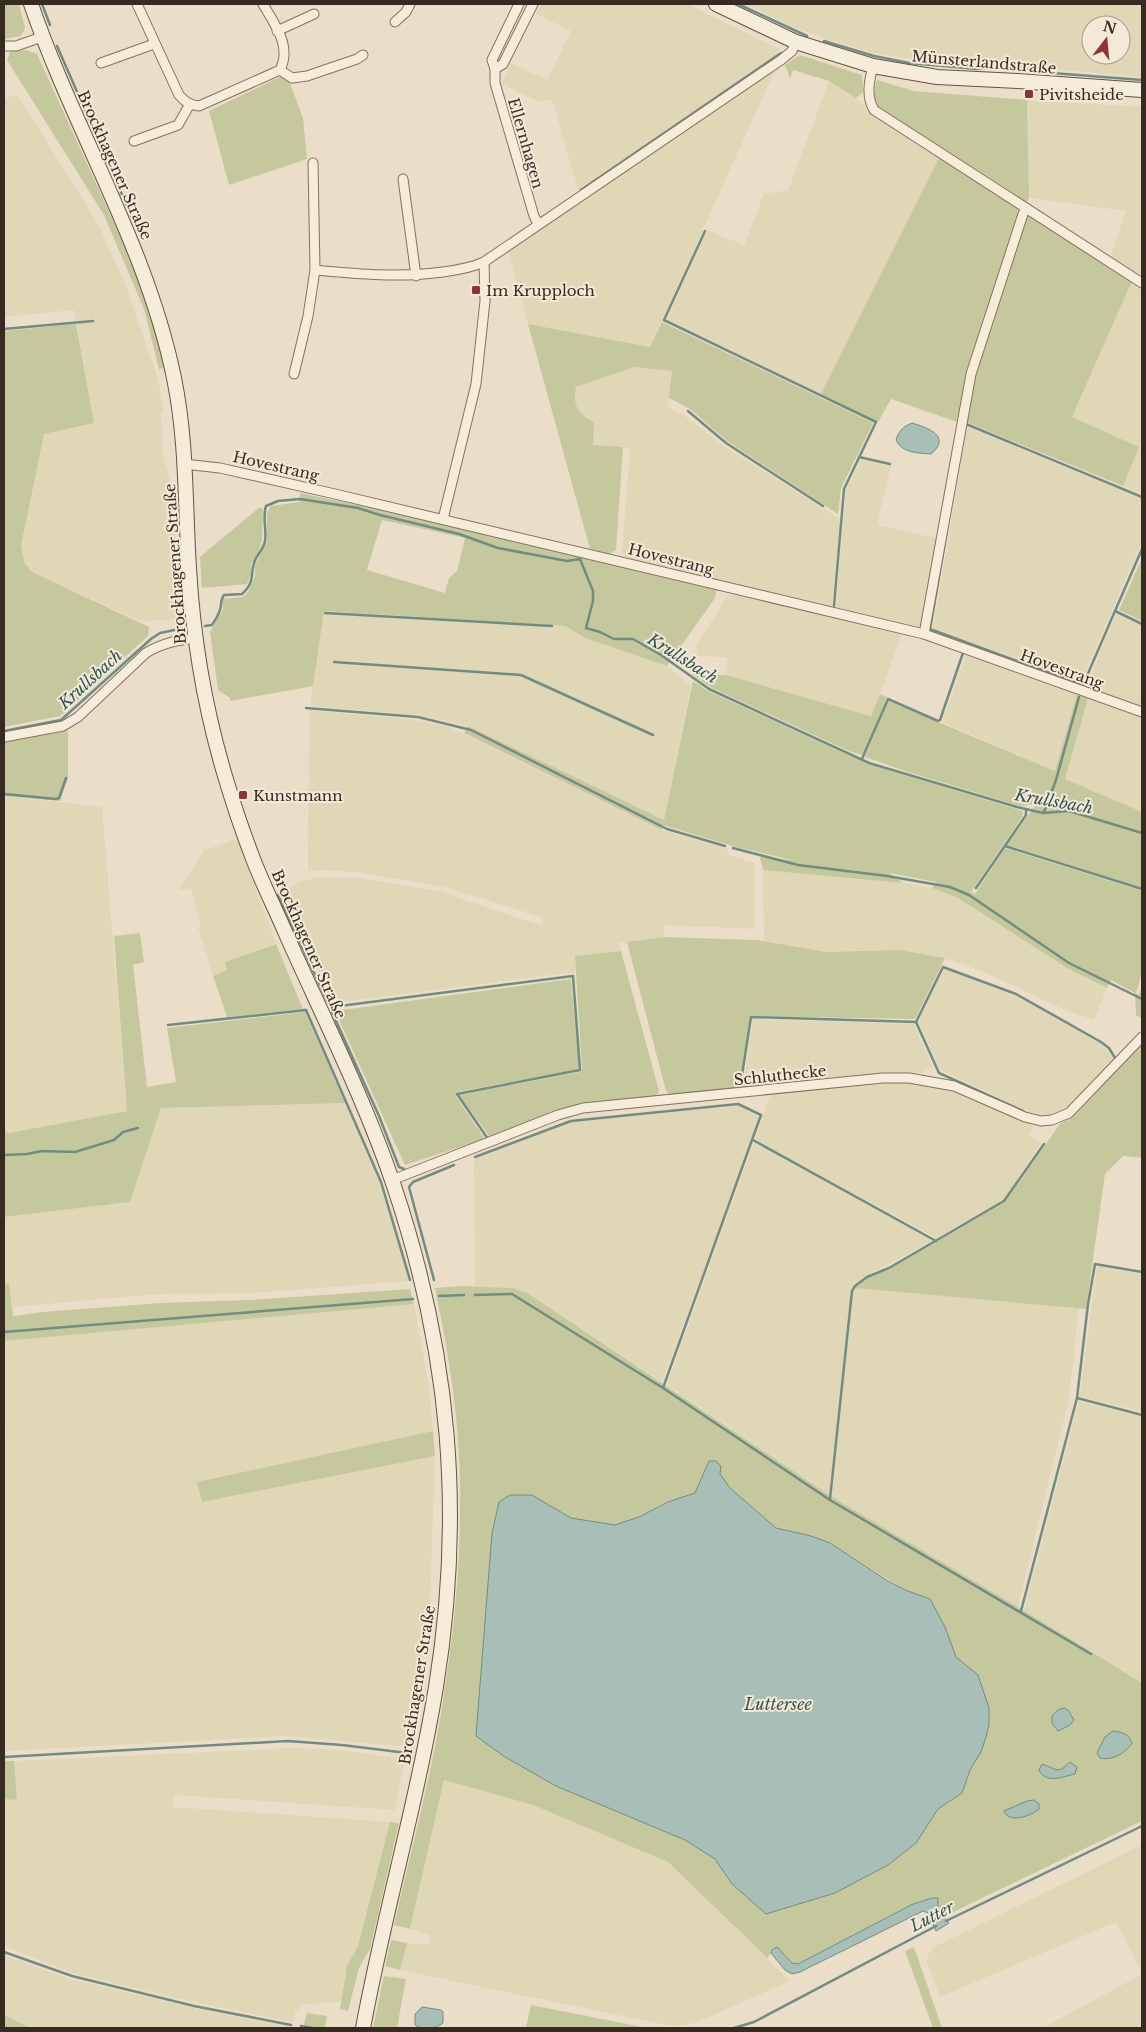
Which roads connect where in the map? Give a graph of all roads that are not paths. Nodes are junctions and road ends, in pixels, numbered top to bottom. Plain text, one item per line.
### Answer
1 (31, 4) edge
2 (138, 4) edge
3 (263, 4) edge
4 (410, 4) edge
5 (519, 4) edge
6 (532, 4) edge
7 (716, 4) edge
8 (314, 14) dead end
9 (395, 22) dead end
10 (278, 31) junction
11 (42, 37) junction
12 (796, 42) junction
13 (154, 44) junction
14 (4, 46) edge
15 (363, 56) dead end
16 (101, 63) dead end
17 (873, 66) junction
18 (495, 69) junction
19 (280, 70) junction
20 (1142, 90) edge
21 (190, 104) junction
22 (134, 141) dead end
23 (313, 163) dead end
24 (403, 179) dead end
25 (1026, 208) junction
26 (538, 224) junction
27 (484, 262) junction
28 (315, 270) junction
29 (416, 276) junction
30 (1142, 282) edge
31 (294, 374) dead end
32 (184, 464) junction
33 (443, 519) junction
34 (924, 634) junction
35 (196, 638) junction
36 (1142, 712) edge
37 (4, 737) edge
38 (1142, 1037) edge
39 (392, 1180) junction
40 (363, 2028) edge

1 - 11 main road, Brockhagener Straße
2 - 13 street
3 - 10 street
4 - 9 street
5 - 18 street, Ellernhagen
6 - 18 street
7 - 12 main road, Münsterlandstraße
8 - 10 street
10 - 19 street
11 - 14 street
11 - 32 main road, Brockhagener Straße
12 - 17 main road, Münsterlandstraße
12 - 26 street
13 - 16 street
13 - 21 street
15 - 19 street
17 - 20 main road, Münsterlandstraße
17 - 25 street
18 - 26 street, Ellernhagen
19 - 21 street
21 - 22 street
23 - 28 street
24 - 29 street
25 - 30 street
25 - 34 street
26 - 27 street
27 - 29 street
27 - 33 street
28 - 29 street
28 - 31 street
32 - 33 street, Hovestrang
32 - 35 main road, Brockhagener Straße
33 - 34 street, Hovestrang
34 - 36 street, Hovestrang
35 - 37 street
35 - 39 main road, Brockhagener Straße
38 - 39 street, Schluthecke
39 - 40 main road, Brockhagener Straße

